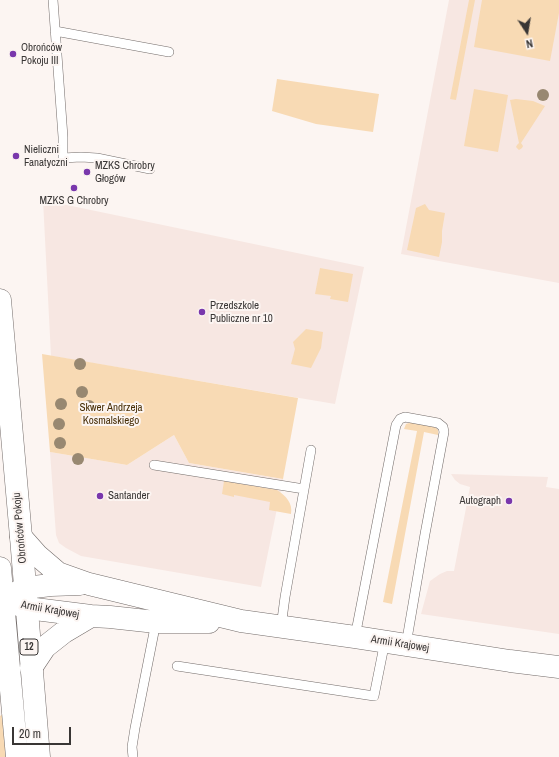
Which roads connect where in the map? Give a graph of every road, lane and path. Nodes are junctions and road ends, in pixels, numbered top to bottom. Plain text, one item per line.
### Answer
1 (53, 0) edge
2 (55, 31) junction
3 (169, 52) dead end
4 (150, 169) dead end
5 (0, 300) edge
6 (311, 450) dead end
7 (154, 465) dead end
8 (304, 489) junction
9 (21, 536) junction
10 (0, 568) edge
11 (89, 584) junction
12 (26, 598) junction
13 (2, 599) junction
14 (91, 616) junction
15 (240, 621) junction
16 (156, 622) junction
17 (281, 627) junction
18 (355, 637) junction
19 (395, 643) junction
20 (177, 666) dead end
21 (559, 667) edge
22 (31, 668) junction
23 (17, 757) edge
24 (39, 757) edge
25 (133, 757) edge

1 - 2 lane
2 - 3 lane
2 - 4 lane
5 - 9 street, Obrońców Pokoju / 12
6 - 8 lane
7 - 8 lane
8 - 17 lane
9 - 11 street, Armii Krajowej
9 - 12 street, Obrońców Pokoju / 12
10 - 13 street, 12
11 - 12 street, Armii Krajowej
11 - 15 street, Armii Krajowej
12 - 13 street, Armii Krajowej
12 - 14 street, Armii Krajowej
12 - 22 street, Obrońców Pokoju / 12
13 - 23 street, 12
14 - 16 street, Armii Krajowej
14 - 22 street, Armii Krajowej
15 - 16 street, Armii Krajowej
15 - 17 street, Armii Krajowej
16 - 25 lane
17 - 18 street, Armii Krajowej
18 - 19 street, Armii Krajowej
18 - 19 lane
19 - 20 lane
19 - 21 street, Armii Krajowej
22 - 24 street, Obrońców Pokoju / 12

